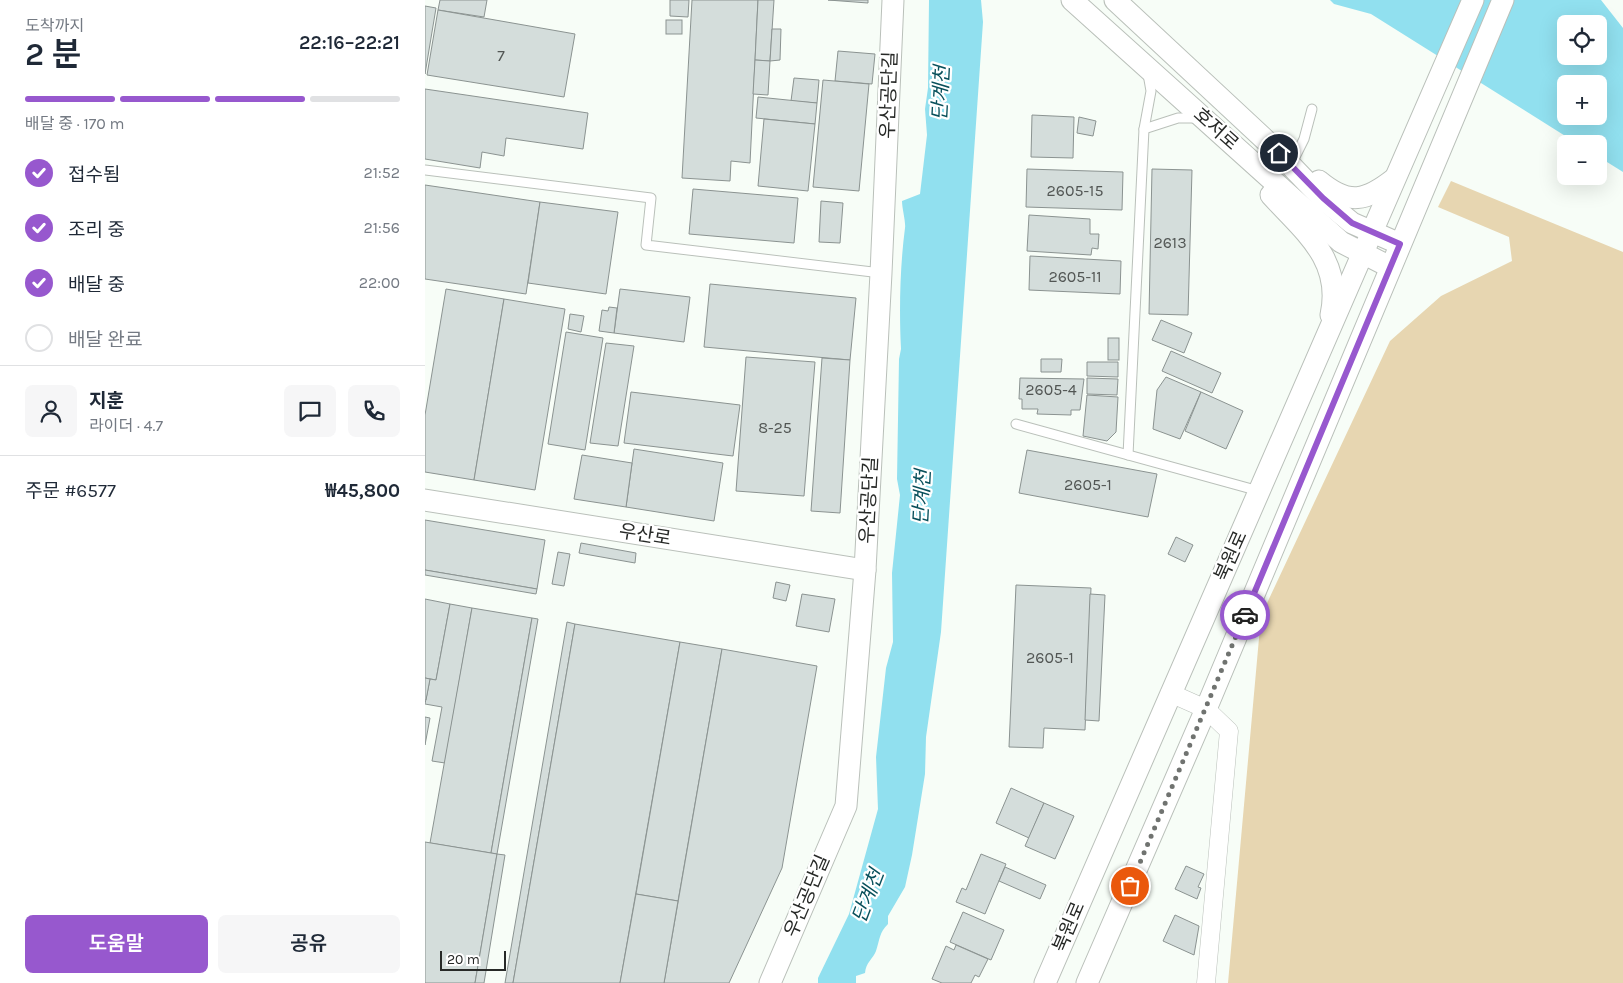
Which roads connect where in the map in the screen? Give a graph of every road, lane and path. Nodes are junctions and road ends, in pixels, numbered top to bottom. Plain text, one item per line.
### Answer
1 (893, 0) edge
2 (1073, 0) edge
3 (1115, 0) edge
4 (1473, 0) edge
5 (1503, 0) edge
6 (1147, 67) junction
7 (1312, 109) dead end
8 (1203, 118) junction
9 (1144, 130) junction
10 (1275, 149) junction
11 (1251, 160) junction
12 (1293, 162) junction
13 (425, 170) edge
14 (1394, 179) junction
15 (1371, 232) junction
16 (1400, 244) junction
17 (1363, 254) junction
18 (1390, 267) junction
19 (881, 273) junction
20 (1327, 337) junction
21 (1016, 424) dead end
22 (1128, 455) junction
23 (1259, 492) junction
24 (425, 500) edge
25 (865, 570) junction
26 (1170, 693) junction
27 (1205, 709) junction
28 (770, 983) edge
29 (1045, 983) edge
30 (1087, 983) edge
31 (1205, 983) edge

1 - 19 street, 우산공단길
2 - 6 street, 호저로
3 - 10 street, 호저로
4 - 14 street, 북원로
5 - 16 street, 북원로
6 - 8 street, 호저로
6 - 9 lane
7 - 12 lane
8 - 9 lane
8 - 11 street, 호저로
9 - 22 lane
10 - 12 street
10 - 15 street, 호저로
11 - 17 street, 호저로
11 - 20 street
12 - 14 street
13 - 19 lane
14 - 15 street, 북원로
15 - 16 street, 호저로
15 - 17 street, 북원로
16 - 18 street, 북원로
17 - 18 street, 호저로
17 - 20 street, 북원로
18 - 27 street, 북원로
19 - 25 street, 우산공단길
20 - 23 street, 북원로
21 - 22 lane
22 - 23 lane
23 - 26 street, 북원로
24 - 25 street, 우산로
25 - 28 street, 우산공단길
26 - 27 street
26 - 29 street, 북원로
27 - 30 street, 북원로
27 - 31 street

